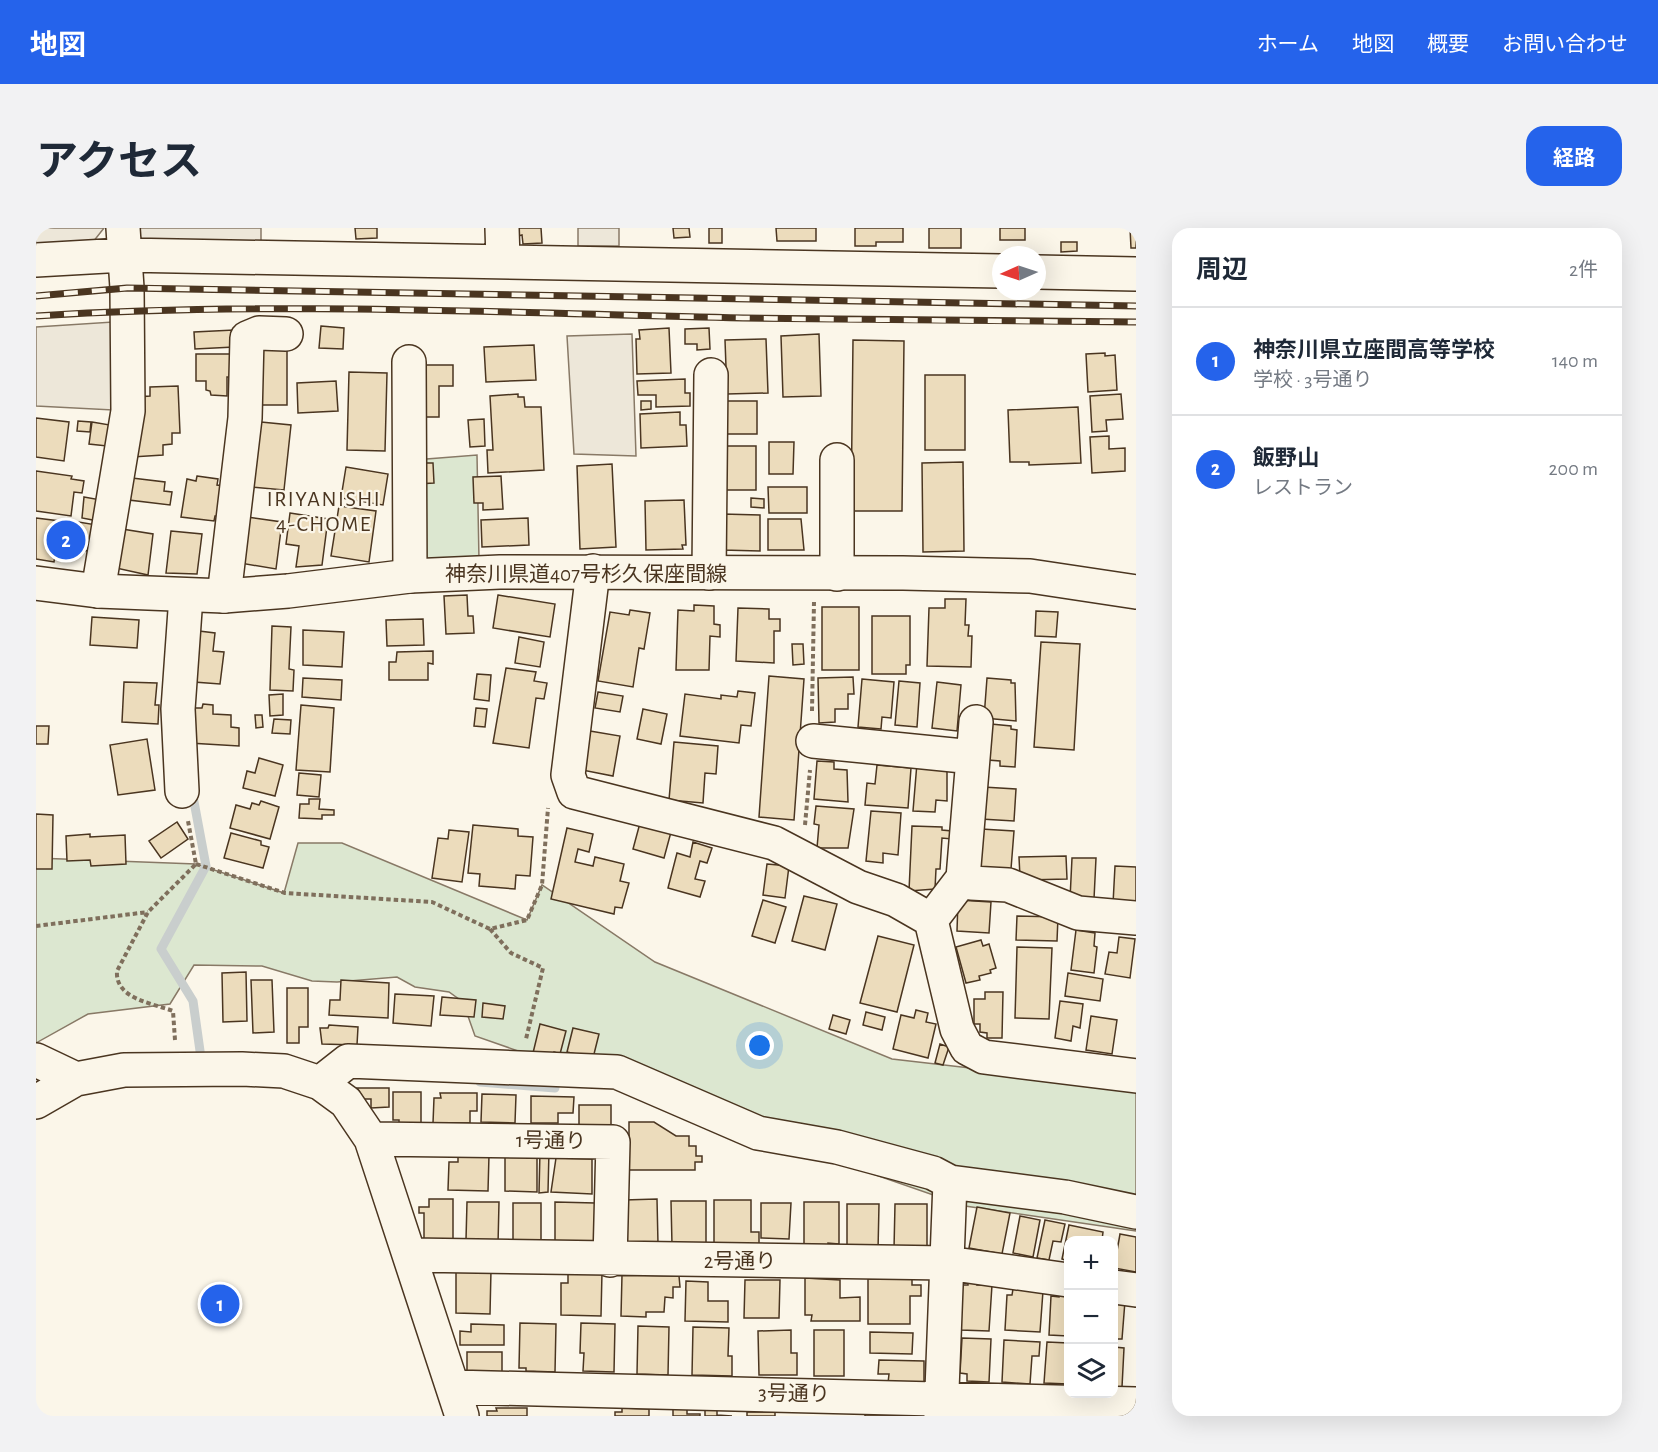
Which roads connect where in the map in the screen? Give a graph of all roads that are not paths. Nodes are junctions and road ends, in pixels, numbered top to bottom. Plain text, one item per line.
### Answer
1 (123, 241) edge
2 (503, 244) edge
3 (36, 260) edge
4 (992, 271) edge
5 (1046, 272) edge
6 (1136, 274) edge
7 (286, 334) dead end
8 (409, 362) dead end
9 (711, 375) dead end
10 (837, 460) dead end
11 (593, 572) junction
12 (709, 573) junction
13 (837, 574) junction
14 (410, 576) junction
15 (36, 584) edge
16 (98, 591) junction
17 (1136, 592) edge
18 (186, 596) junction
19 (224, 596) junction
20 (976, 722) dead end
21 (813, 741) dead end
22 (973, 757) junction
23 (182, 791) road end
24 (963, 878) junction
25 (1136, 918) edge
26 (932, 920) junction
27 (36, 1059) edge
28 (1136, 1076) edge
29 (76, 1079) junction
30 (321, 1083) junction
31 (36, 1102) edge
32 (371, 1138) junction
33 (950, 1182) junction
34 (1136, 1212) edge
35 (411, 1255) junction
36 (610, 1260) junction
37 (947, 1263) junction
38 (1064, 1279) edge
39 (1118, 1288) edge
40 (1136, 1290) edge
41 (457, 1401) edge
42 (1136, 1404) edge
43 (941, 1407) edge

1 - 2 street
1 - 3 street
1 - 16 street
2 - 4 street
5 - 6 street
7 - 19 street
8 - 14 street
9 - 12 street
10 - 13 street
11 - 12 street, 神奈川県道407号杉久保座間線
11 - 14 street, 神奈川県道407号杉久保座間線
11 - 26 street
12 - 13 street, 神奈川県道407号杉久保座間線
13 - 17 street, 神奈川県道407号杉久保座間線
14 - 19 street, 神奈川県道407号杉久保座間線
15 - 16 street, 神奈川県道407号杉久保座間線
16 - 18 street, 神奈川県道407号杉久保座間線
18 - 19 street, 神奈川県道407号杉久保座間線
18 - 23 street
20 - 22 street
21 - 22 street
22 - 24 street
24 - 25 street
24 - 26 street
26 - 28 street
27 - 29 street
29 - 30 street
29 - 31 street
30 - 32 street
30 - 33 street
32 - 35 street
32 - 36 street, 1号通り
33 - 34 street
33 - 37 street
35 - 36 street, 2号通り
35 - 41 street
36 - 37 street, 2号通り
37 - 38 street, 2号通り
37 - 43 street
39 - 40 street
41 - 43 street, 3号通り
42 - 43 street, 3号通り

